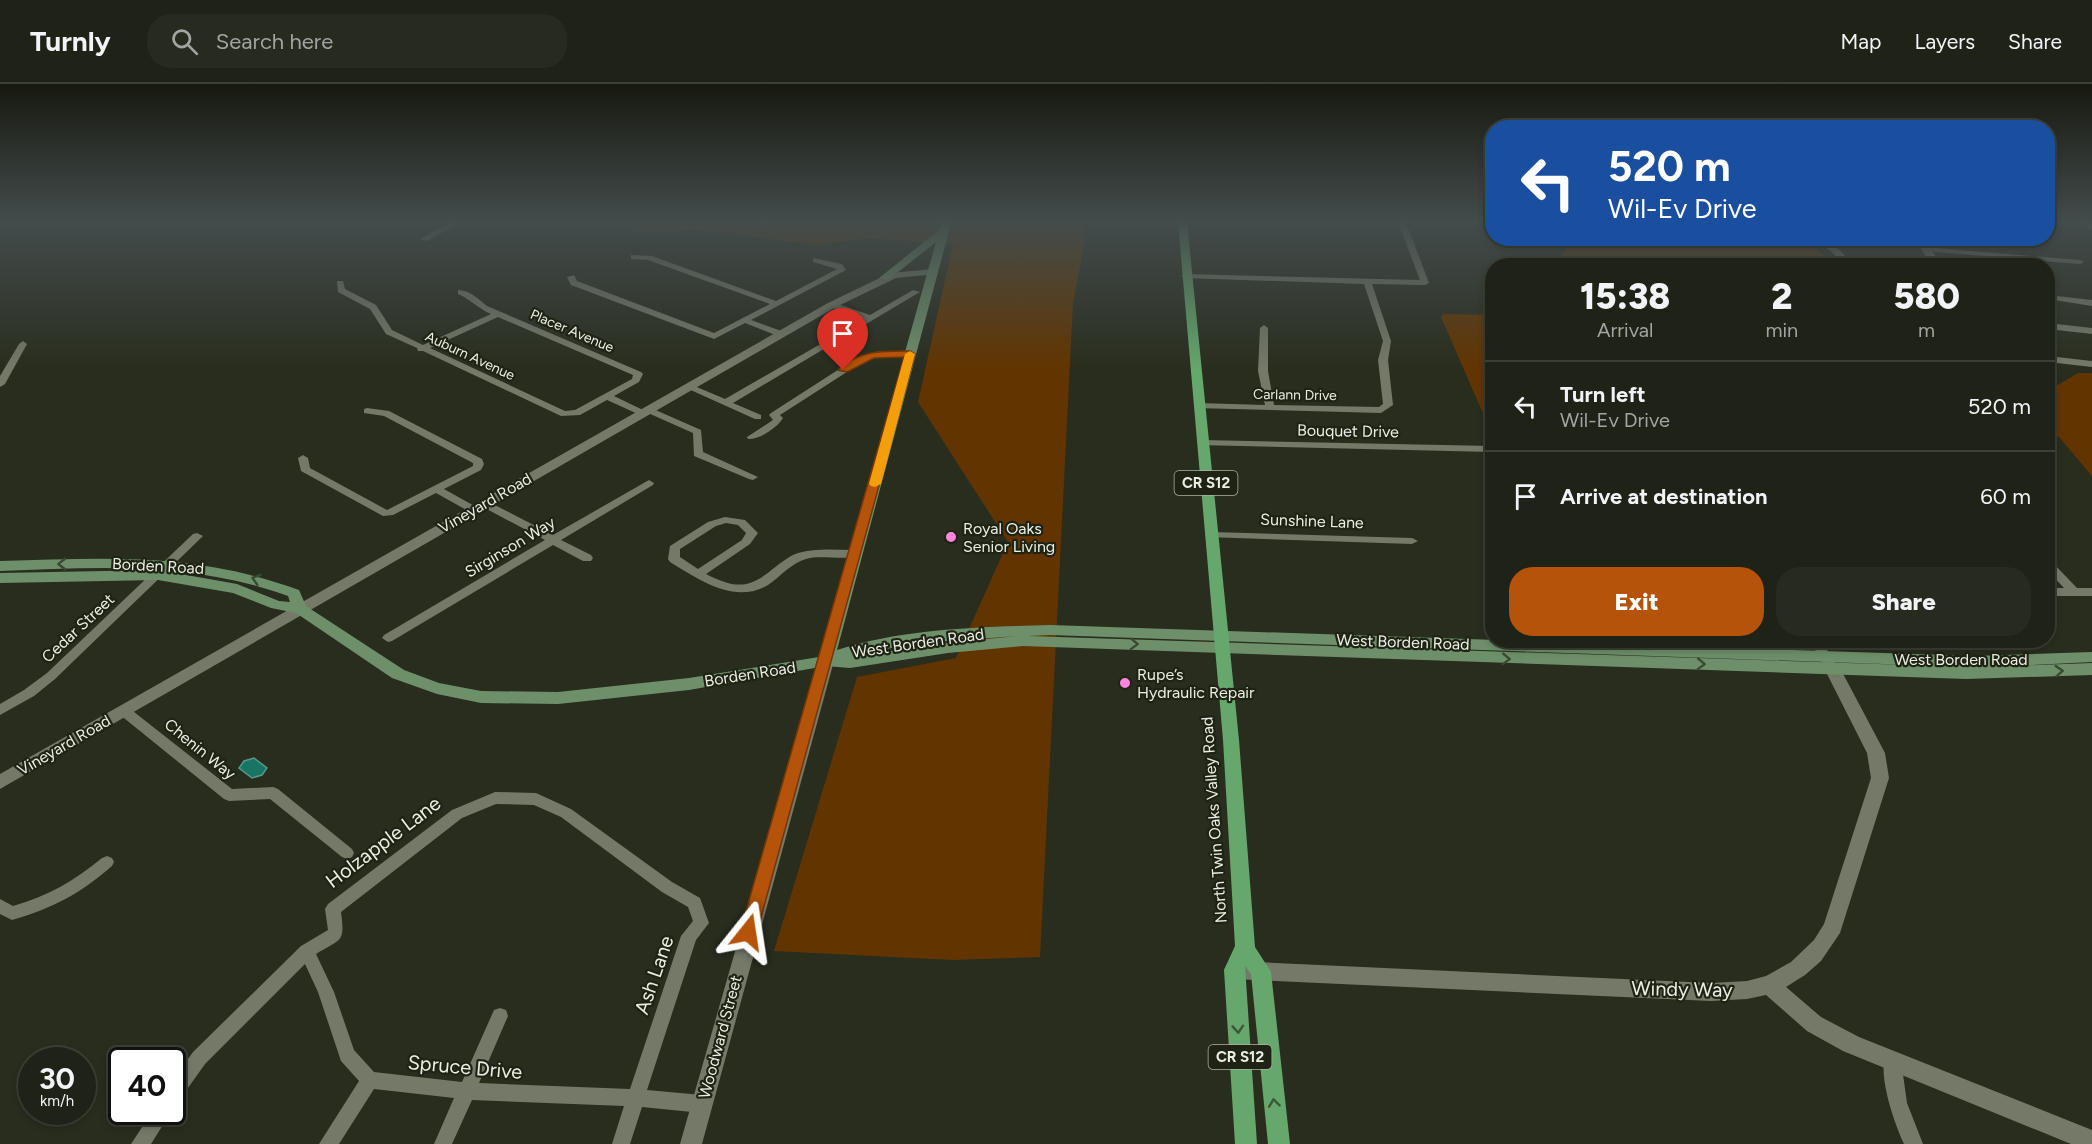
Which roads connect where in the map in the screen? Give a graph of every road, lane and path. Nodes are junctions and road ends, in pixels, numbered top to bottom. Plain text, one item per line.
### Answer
1 (687, 271) edge
2 (839, 271) edge
3 (892, 271) edge
4 (1185, 271) edge
5 (1421, 271) edge
6 (933, 272) joint
7 (1185, 276) junction
8 (571, 277) dead end
9 (884, 278) junction
10 (1367, 280) junction
11 (340, 283) dead end
12 (461, 292) dead end
13 (916, 292) dead end
14 (2055, 298) edge
15 (2092, 303) edge
16 (778, 304) junction
17 (832, 305) junction
18 (498, 314) junction
19 (871, 318) junction
20 (746, 321) junction
21 (2055, 327) edge
22 (1264, 328) dead end
23 (2092, 331) edge
24 (781, 334) junction
25 (23, 344) dead end
26 (421, 349) junction
27 (910, 354) junction
28 (2055, 360) edge
29 (2092, 364) edge
30 (0, 384) edge
31 (689, 387) junction
32 (607, 397) junction
33 (726, 403) junction
34 (1198, 406) junction
35 (1270, 408) junction
36 (367, 411) dead end
37 (645, 412) junction
38 (758, 417) dead end
39 (752, 437) dead end
40 (1202, 443) junction
41 (1485, 449) edge
42 (303, 458) dead end
43 (753, 477) dead end
44 (649, 483) dead end
45 (437, 489) junction
46 (479, 507) junction
47 (1211, 535) junction
48 (197, 536) dead end
49 (554, 541) junction
50 (1412, 541) dead end
51 (854, 554) junction
52 (587, 558) dead end
53 (170, 564) junction
54 (0, 566) edge
55 (2055, 572) edge
56 (698, 574) junction
57 (158, 575) junction
58 (0, 578) edge
59 (2073, 591) junction
60 (2055, 592) edge
61 (2092, 592) edge
62 (300, 609) junction
63 (388, 638) dead end
64 (1221, 641) junction
65 (1820, 648) edge
66 (2092, 657) edge
67 (826, 661) junction
68 (1829, 662) junction
69 (2092, 669) edge
70 (0, 710) edge
71 (124, 711) junction
72 (0, 782) edge
73 (536, 799) joint
74 (347, 853) dead end
75 (107, 862) dead end
76 (0, 906) edge
77 (1245, 949) junction
78 (308, 951) junction
79 (1234, 970) junction
80 (1261, 972) junction
81 (1769, 985) junction
82 (500, 1016) dead end
83 (1892, 1060) junction
84 (186, 1076) edge
85 (370, 1080) junction
86 (465, 1091) junction
87 (635, 1098) junction
88 (702, 1104) junction
89 (153, 1125) edge
90 (2092, 1141) edge
91 (140, 1144) edge
92 (328, 1144) edge
93 (443, 1144) edge
94 (621, 1144) edge
95 (691, 1144) edge
96 (1246, 1144) edge
97 (1279, 1144) edge
98 (1914, 1144) edge

1 - 16 street
2 - 16 street
3 - 9 main road
4 - 7 main road, North Twin Oaks Valley Road / CR S12
5 - 10 street
6 - 9 street, Vineyard Road
6 - 27 main road, Woodward Street
7 - 10 street
7 - 34 main road, North Twin Oaks Valley Road / CR S12
8 - 20 street
9 - 17 street, Vineyard Road
10 - 35 street, Carlann Drive
11 - 26 street, Auburn Avenue
12 - 18 street, Placer Avenue
13 - 19 street
14 - 15 street
16 - 20 street
17 - 19 street
17 - 24 street, Vineyard Road
18 - 26 street
18 - 32 street, Placer Avenue
19 - 33 street
20 - 24 street
21 - 23 street
22 - 35 street
24 - 31 street, Vineyard Road
25 - 30 street
26 - 32 street, Auburn Avenue
27 - 39 street
27 - 51 main road, Woodward Street
28 - 29 street
31 - 33 street
31 - 37 street, Vineyard Road
32 - 37 street
33 - 38 street
34 - 35 street, Carlann Drive
34 - 40 main road, North Twin Oaks Valley Road / CR S12
36 - 45 street
37 - 43 street
37 - 46 street, Vineyard Road
40 - 41 street, Bouquet Drive
40 - 47 main road, North Twin Oaks Valley Road / CR S12
42 - 45 street
44 - 49 street, Sirginson Way
45 - 46 street
46 - 49 street
46 - 62 street, Vineyard Road
47 - 50 street, Sunshine Lane
47 - 64 main road, North Twin Oaks Valley Road / CR S12
48 - 53 street, Cedar Street
49 - 52 street
49 - 63 street, Sirginson Way
51 - 56 street
51 - 67 main road, Woodward Street
53 -> 54 main road, Borden Road
53 - 57 street, Cedar Street
62 -> 53 main road, Borden Road
55 - 59 street
56 - 56 street
57 - 58 main road, Borden Road
57 - 62 main road, Borden Road
57 - 70 street, Cedar Street
59 - 60 street
59 - 61 street
62 - 67 main road, Borden Road
62 - 71 street, Vineyard Road
64 - 67 main road, Borden Road
64 - 68 main road, West Borden Road
64 - 77 main road, North Twin Oaks Valley Road / CR S12
65 - 68 street
66 - 68 main road, West Borden Road
67 - 88 street, Woodward Street
68 -> 69 main road, West Borden Road
68 - 81 street, Windy Way
71 - 72 street, Vineyard Road
71 - 74 street, Chenin Way
73 - 78 street, Holzapple Lane
73 - 87 street, Ash Lane
75 - 76 street
77 - 79 main road
77 - 80 main road, CR S12
78 - 84 street, Holzapple Lane
78 - 85 street
79 - 80 street, Windy Way
79 -> 96 main road, CR S12
80 - 81 street, Windy Way
97 -> 80 main road, CR S12
81 - 83 street
82 - 86 street
83 - 90 street
83 - 98 street
85 - 86 street, Spruce Drive
85 - 92 street
86 - 87 street, Spruce Drive
86 - 93 street
87 - 88 street, Spruce Drive
87 - 94 street, Ash Lane
88 - 95 street, Woodward Street
89 - 91 street

